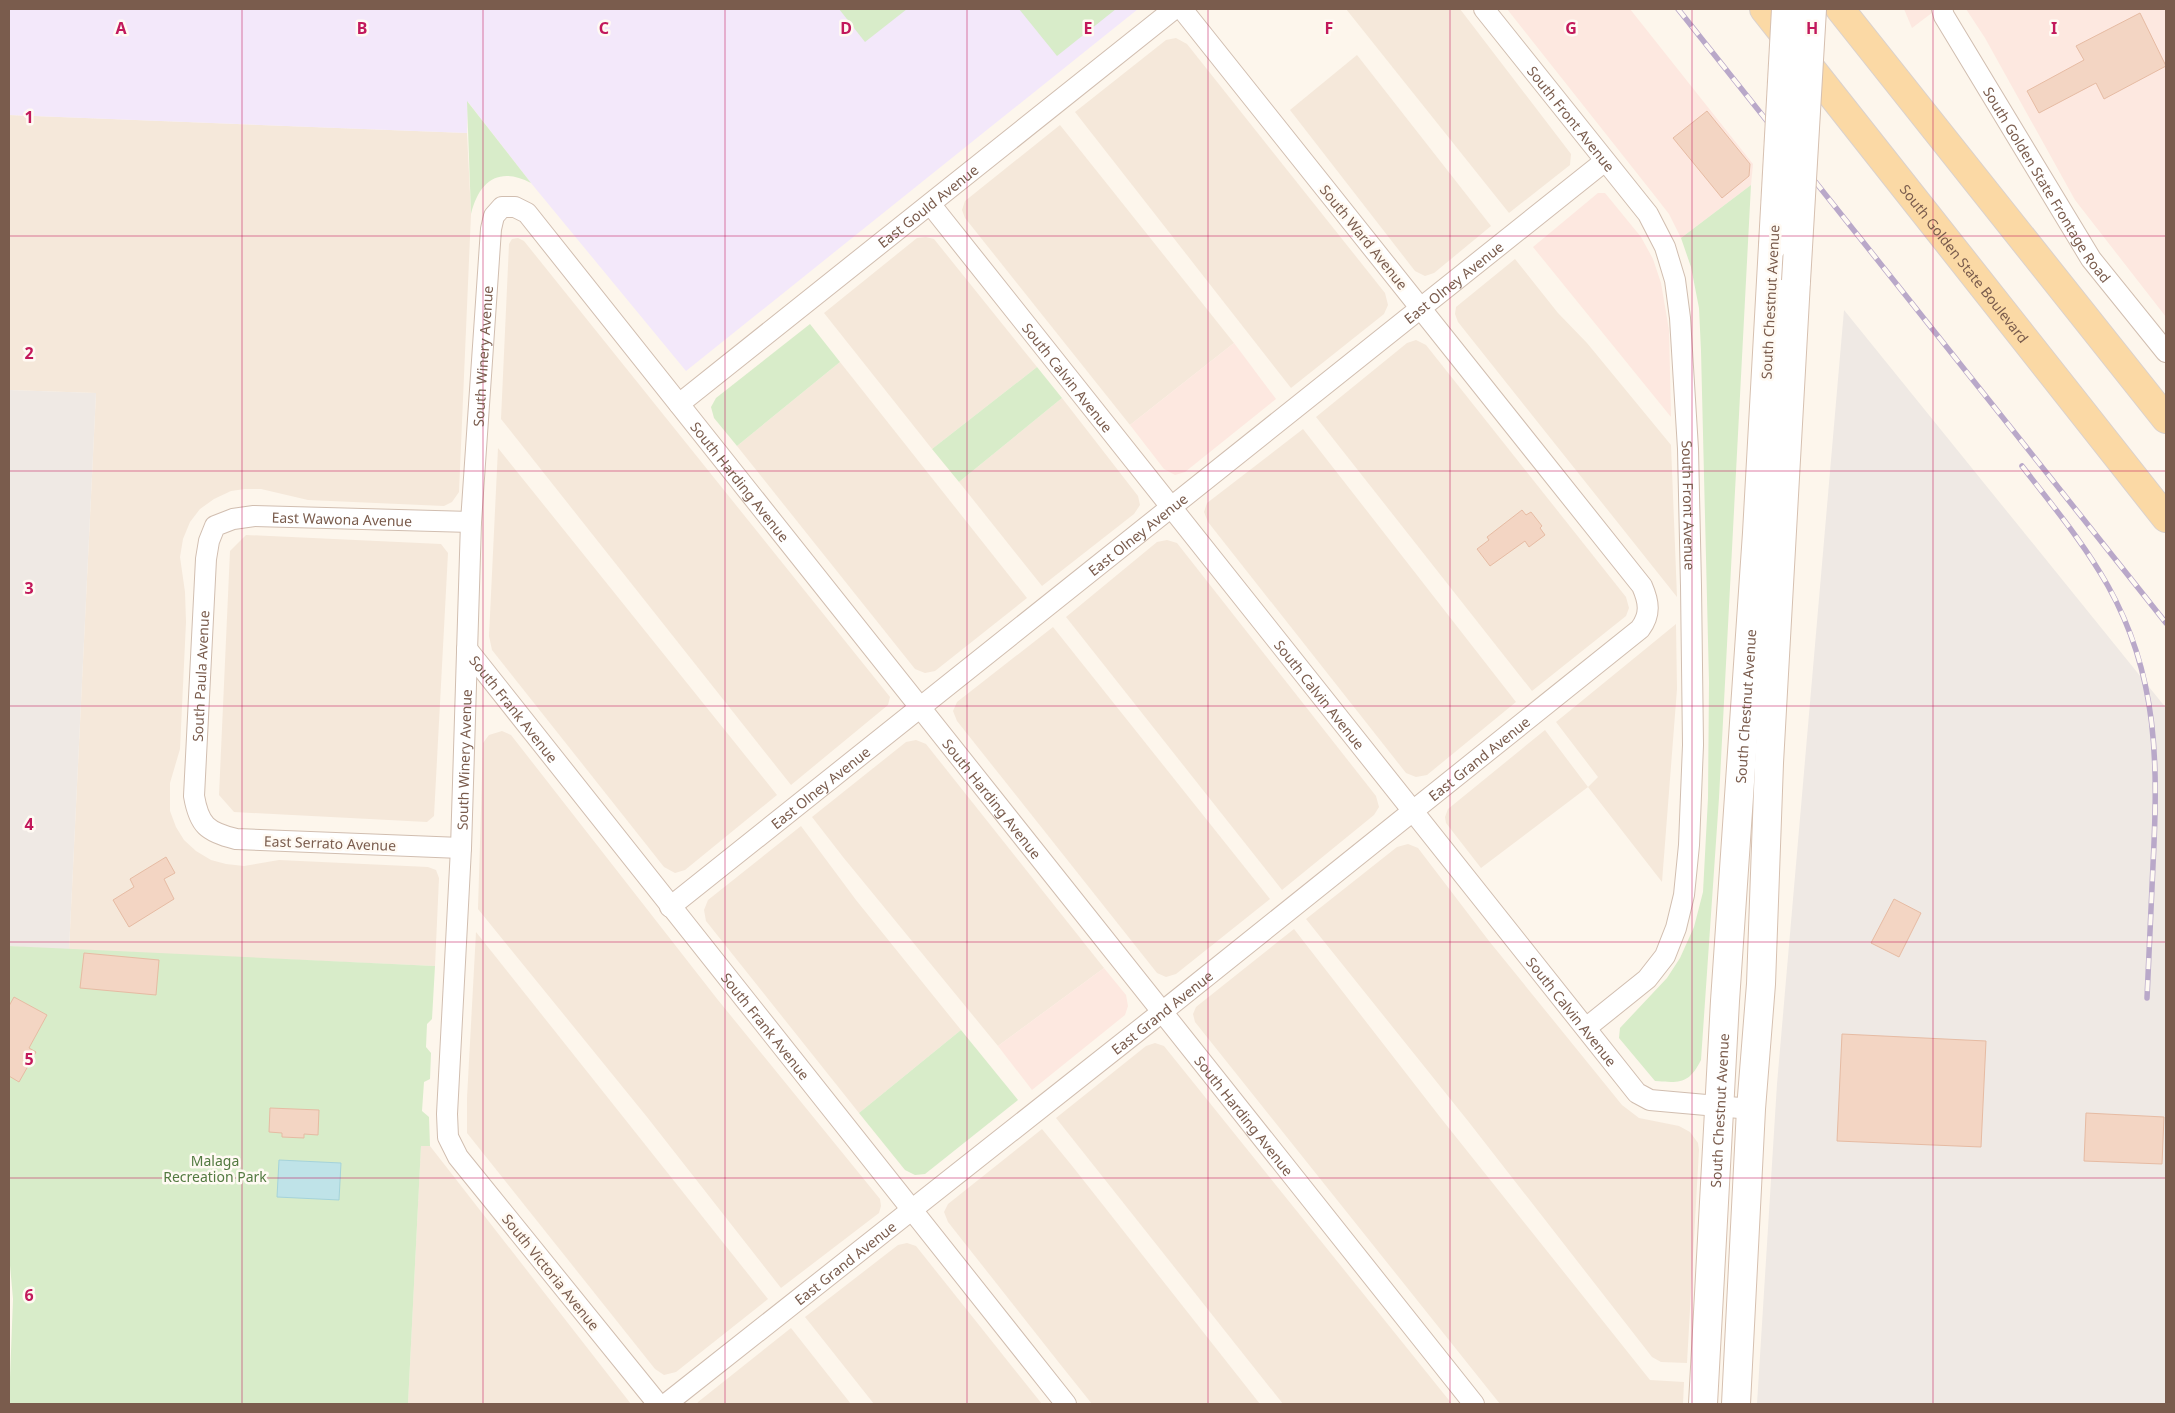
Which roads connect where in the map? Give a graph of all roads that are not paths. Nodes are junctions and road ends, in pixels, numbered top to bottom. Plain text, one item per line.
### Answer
1 (1174, 9) edge
2 (1182, 9) edge
3 (1484, 9) edge
4 (1764, 9) edge
5 (1786, 9) edge
6 (1812, 9) edge
7 (1840, 9) edge
8 (1942, 9) edge
9 (1605, 161) junction
10 (931, 205) junction
11 (502, 207) joint
12 (1420, 307) junction
13 (2166, 352) edge
14 (679, 404) junction
15 (2166, 419) edge
16 (1171, 507) junction
17 (2166, 518) edge
18 (471, 522) junction
19 (215, 526) joint
20 (1648, 612) joint
21 (467, 649) junction
22 (921, 707) junction
23 (1412, 811) junction
24 (203, 825) joint
25 (461, 848) junction
26 (670, 907) junction
27 (1162, 1012) junction
28 (1586, 1028) junction
29 (1720, 1106) junction
30 (1751, 1109) junction
31 (448, 1137) joint
32 (912, 1210) junction
33 (658, 1404) edge
34 (666, 1404) edge
35 (1066, 1404) edge
36 (1474, 1404) edge
37 (1703, 1404) edge
38 (1736, 1404) edge

1 - 10 street, East Gould Avenue
2 - 12 street, South Ward Avenue
3 - 9 street, South Front Avenue
4 - 17 main road, South Golden State Boulevard
5 - 29 main road, South Chestnut Avenue, bridge
6 - 30 main road, South Chestnut Avenue, bridge
7 - 15 main road
8 - 13 street, South Golden State Frontage Road
9 - 12 street, East Olney Avenue
9 - 28 street, South Front Avenue
10 - 14 street, East Gould Avenue
10 - 16 street, South Calvin Avenue
11 - 14 street, South Harding Avenue
11 - 18 street, South Winery Avenue
12 - 16 street, East Olney Avenue
12 - 20 street, South Ward Avenue
14 - 22 street, South Harding Avenue
16 - 22 street, East Olney Avenue
16 - 23 street, South Calvin Avenue
18 - 19 street, East Wawona Avenue
18 - 21 street, South Winery Avenue
19 - 24 street, South Paula Avenue
20 - 23 street, East Grand Avenue
21 - 25 street, South Winery Avenue
21 - 26 street, South Frank Avenue
22 - 26 street, East Olney Avenue
22 - 27 street, South Harding Avenue
23 - 27 street, East Grand Avenue
23 - 28 street, South Calvin Avenue
24 - 25 street, East Serrato Avenue
25 - 31 street, South Winery Avenue
26 - 32 street, South Frank Avenue
27 - 32 street, East Grand Avenue
27 - 36 street, South Harding Avenue
28 - 29 street, South Calvin Avenue
29 - 30 street, South Calvin Avenue
29 - 37 main road, South Chestnut Avenue
30 - 38 main road, South Chestnut Avenue
31 - 33 street, South Victoria Avenue
32 - 34 street, East Grand Avenue
32 - 35 street, South Frank Avenue

